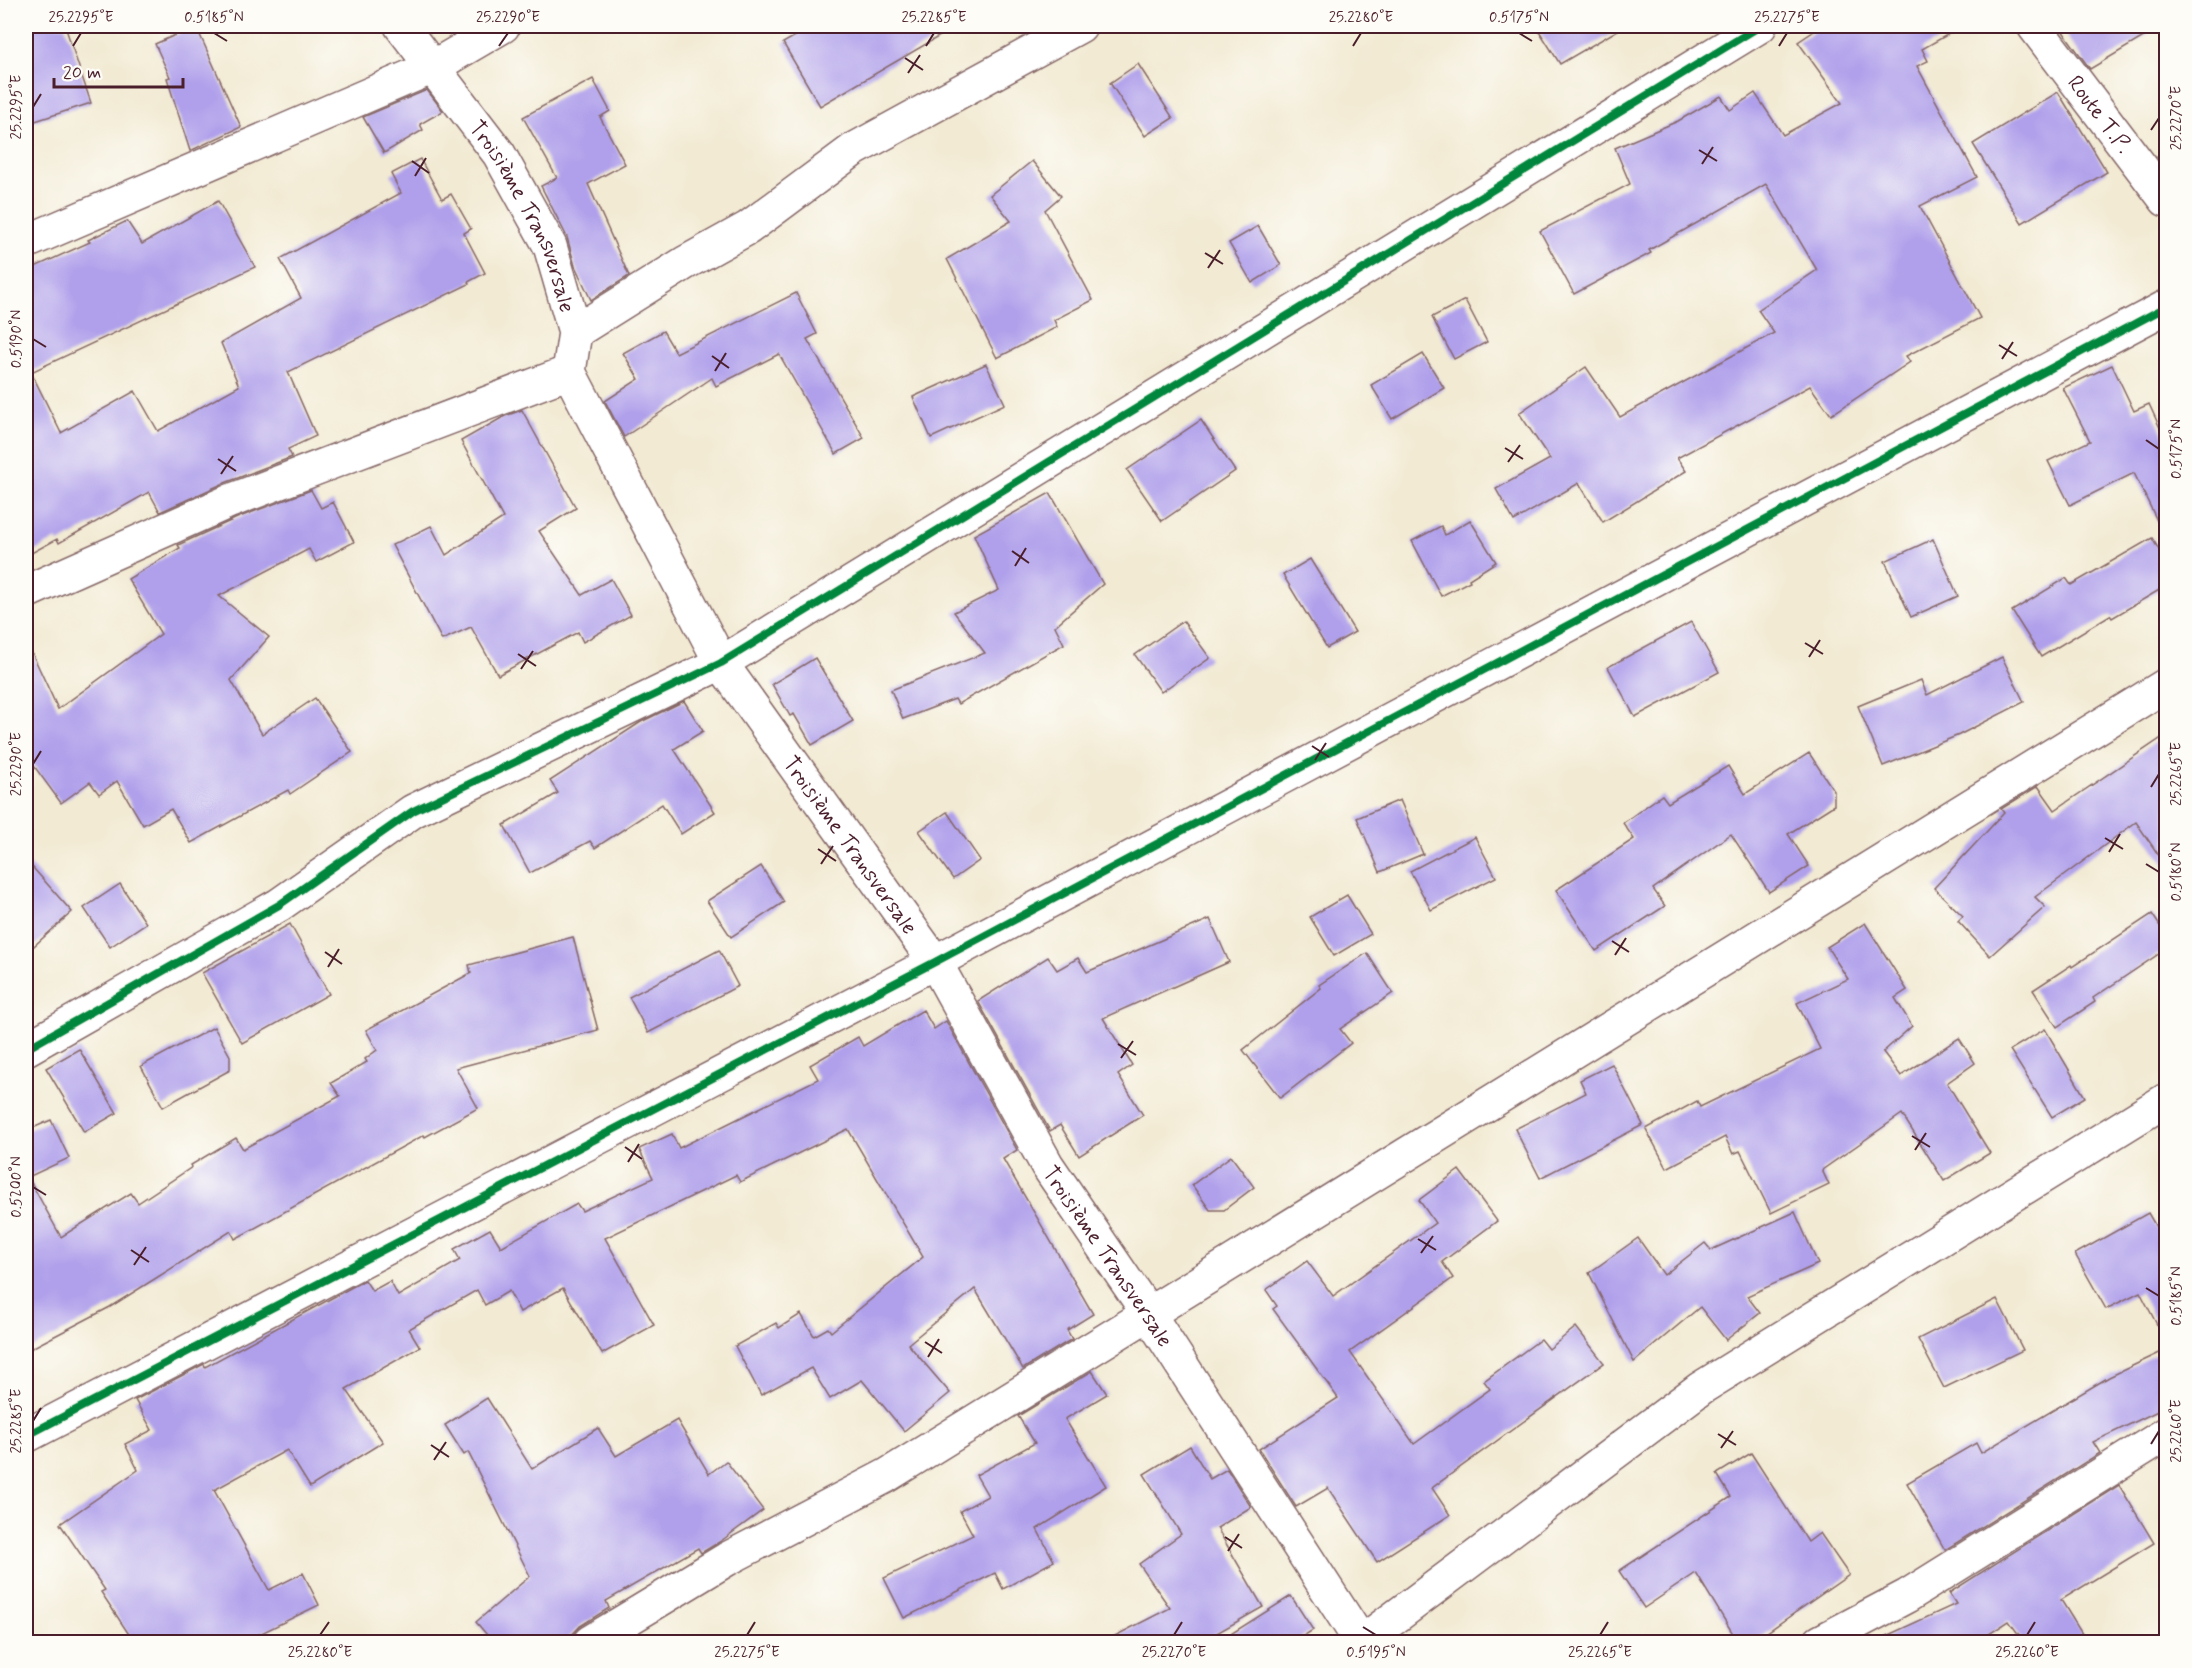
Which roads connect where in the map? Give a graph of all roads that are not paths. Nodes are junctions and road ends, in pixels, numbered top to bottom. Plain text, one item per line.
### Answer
1 (400, 26) edge
2 (503, 26) edge
3 (1080, 26) edge
4 (1760, 26) edge
5 (2034, 26) edge
6 (433, 67) junction
7 (2166, 200) edge
8 (26, 242) edge
9 (2166, 307) edge
10 (575, 332) junction
11 (569, 372) junction
12 (26, 592) edge
13 (721, 663) junction
14 (2166, 685) edge
15 (935, 962) junction
16 (26, 1049) edge
17 (2166, 1100) edge
18 (1148, 1313) junction
19 (2166, 1434) edge
20 (26, 1436) edge
21 (590, 1642) edge
22 (1361, 1642) edge
23 (1820, 1642) edge

1 - 6 street, Troisième Transversale
2 - 6 street
3 - 10 street
4 - 13 street
5 - 7 street, Route T.P.
6 - 8 street
6 - 10 street, Troisième Transversale
9 - 15 street
10 - 11 street, Troisième Transversale
11 - 12 street
11 - 13 street, Troisième Transversale
13 - 15 street, Troisième Transversale
13 - 16 street
14 - 18 street
15 - 18 street, Troisième Transversale
15 - 20 street
17 - 22 street
18 - 21 street
18 - 22 street, Troisième Transversale
19 - 23 street

